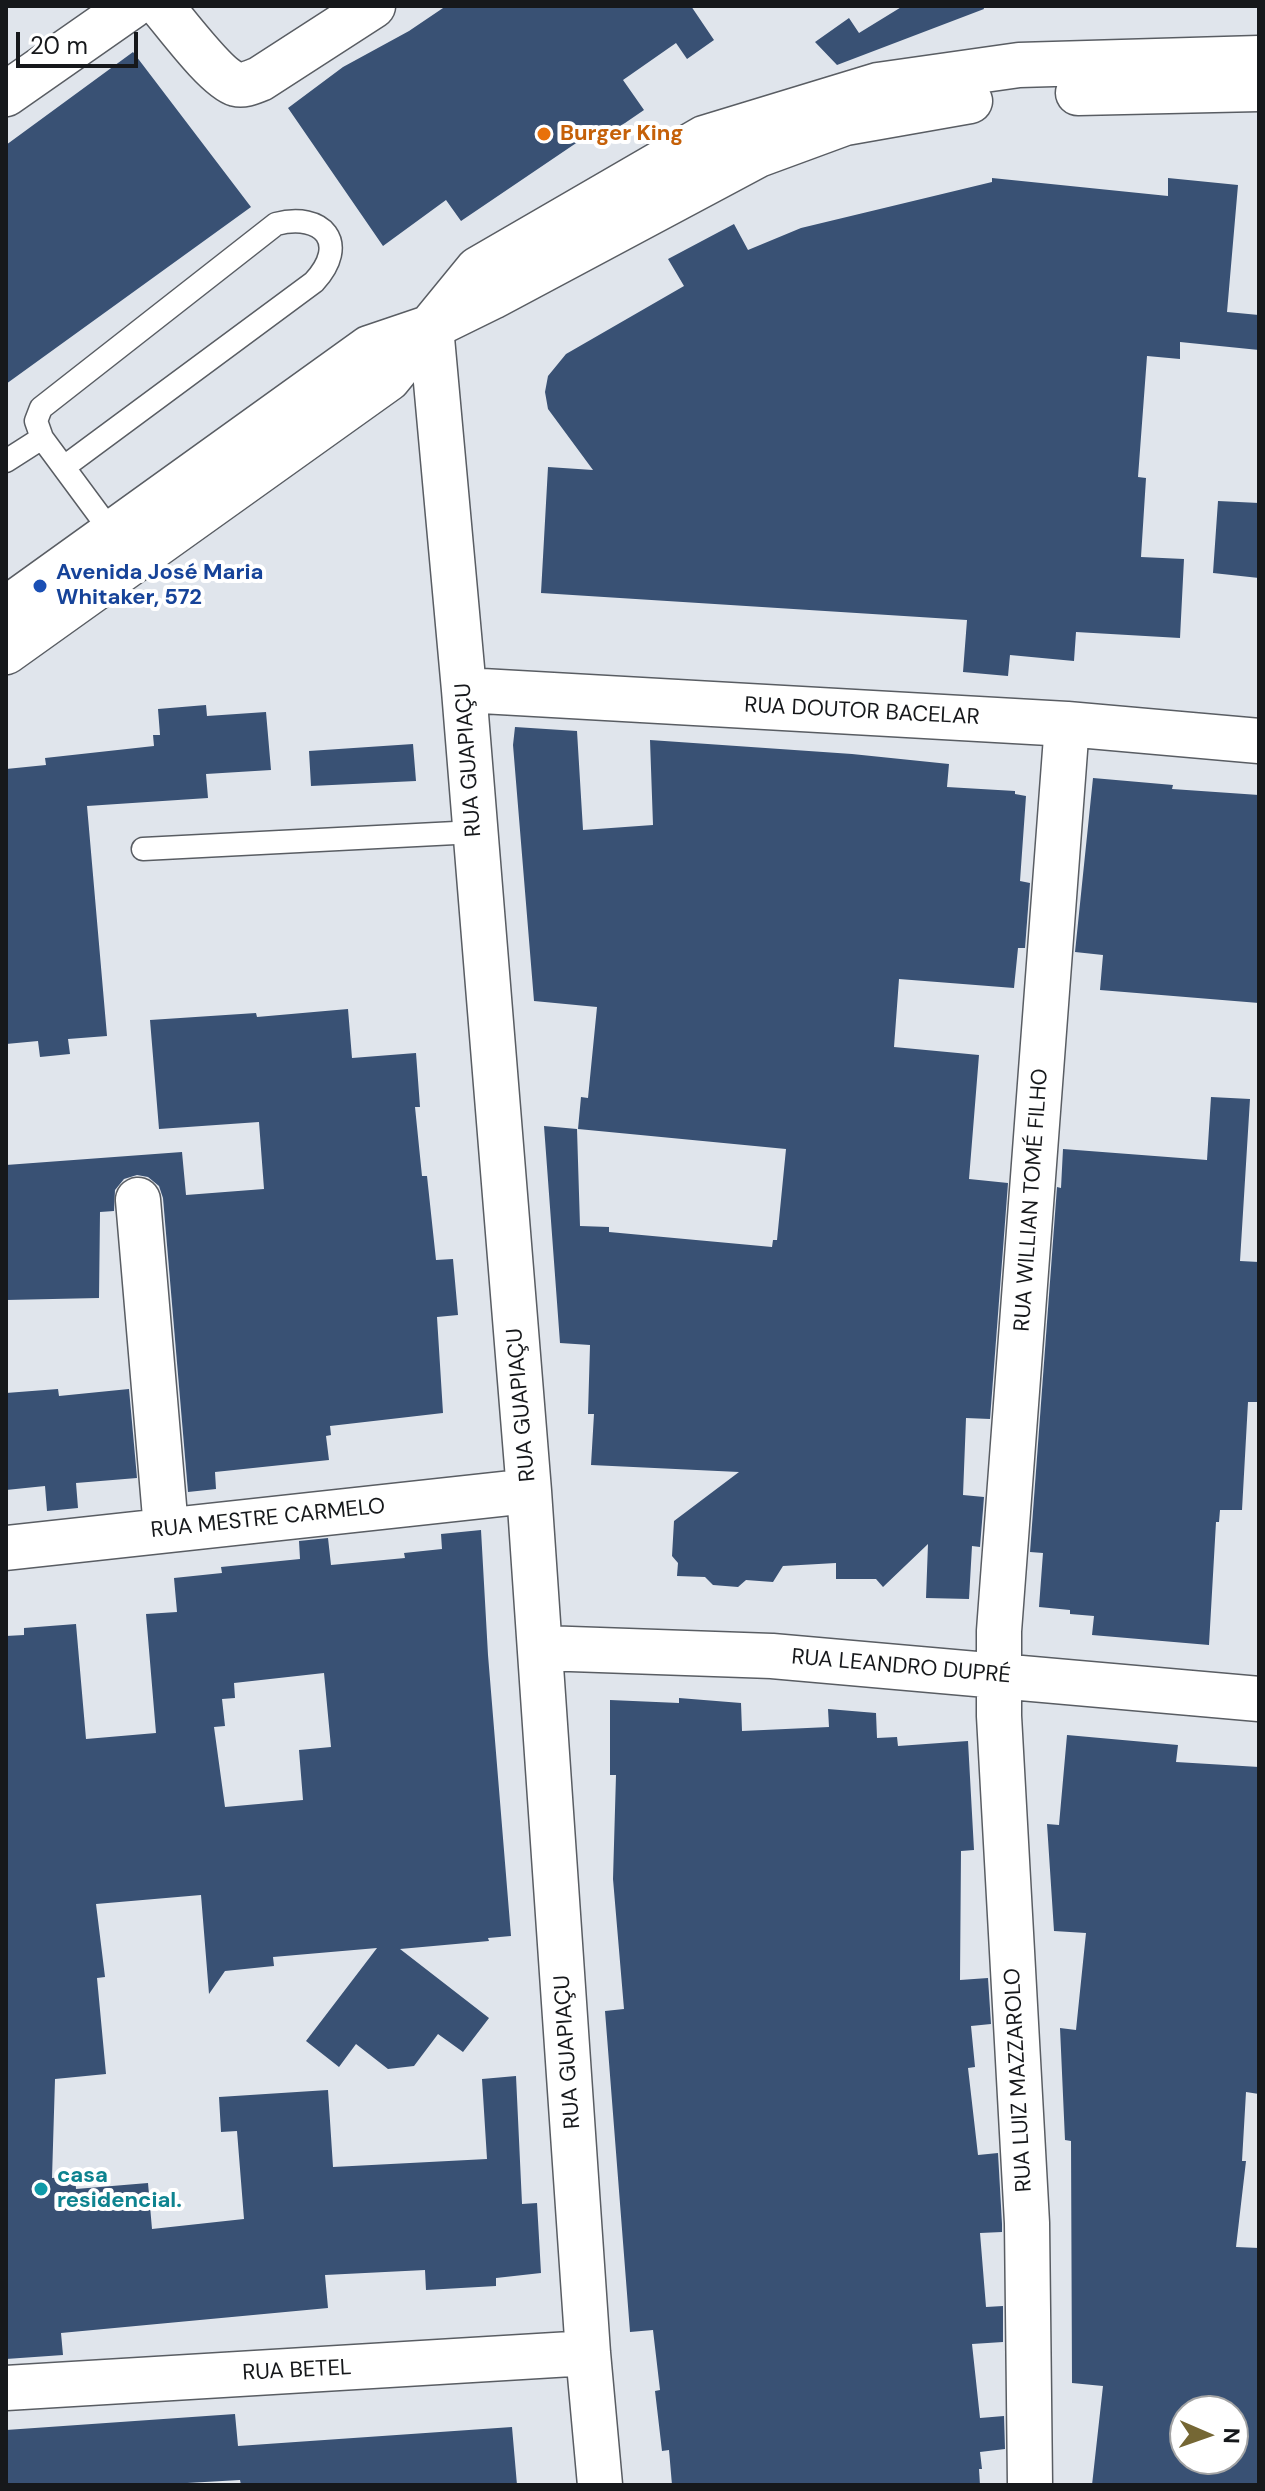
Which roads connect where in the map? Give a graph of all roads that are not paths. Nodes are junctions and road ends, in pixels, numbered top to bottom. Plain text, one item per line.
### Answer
1 (132, 6) edge
2 (161, 6) edge
3 (373, 6) edge
4 (1259, 58) edge
5 (1259, 89) edge
6 (6, 94) edge
7 (431, 327) junction
8 (42, 438) junction
9 (6, 461) edge
10 (64, 467) junction
11 (113, 534) junction
12 (6, 609) edge
13 (6, 652) edge
14 (464, 690) junction
15 (1067, 724) junction
16 (1259, 741) edge
17 (475, 832) junction
18 (143, 849) dead end
19 (138, 1200) dead end
20 (529, 1491) junction
21 (166, 1529) junction
22 (6, 1548) edge
23 (542, 1648) junction
24 (999, 1676) junction
25 (1259, 1699) edge
26 (588, 2353) junction
27 (6, 2388) edge
28 (600, 2485) edge
29 (1030, 2485) edge

1 - 6 street
2 - 3 street
4 - 7 street
5 - 7 street
7 - 11 street
7 - 13 street
7 - 14 street, RUA GUAPIAÇU
8 - 9 lane
8 - 10 lane
8 - 10 lane
10 - 11 lane
11 - 12 street
14 - 15 street, RUA DOUTOR BACELAR
14 - 17 street, RUA GUAPIAÇU
15 - 16 street, RUA DOUTOR BACELAR
15 - 24 street, RUA WILLIAN TOMÉ FILHO
17 - 18 lane
17 - 20 street, RUA GUAPIAÇU
19 - 21 street
20 - 21 street, RUA MESTRE CARMELO
20 - 23 street, RUA GUAPIAÇU
21 - 22 street, RUA MESTRE CARMELO
23 - 24 street, RUA LEANDRO DUPRÉ
23 - 26 street, RUA GUAPIAÇU
24 - 25 street, RUA LEANDRO DUPRÉ
24 - 29 street, RUA LUIZ MAZZAROLO
26 - 27 street, RUA BETEL
26 - 28 street, RUA GUAPIAÇU

